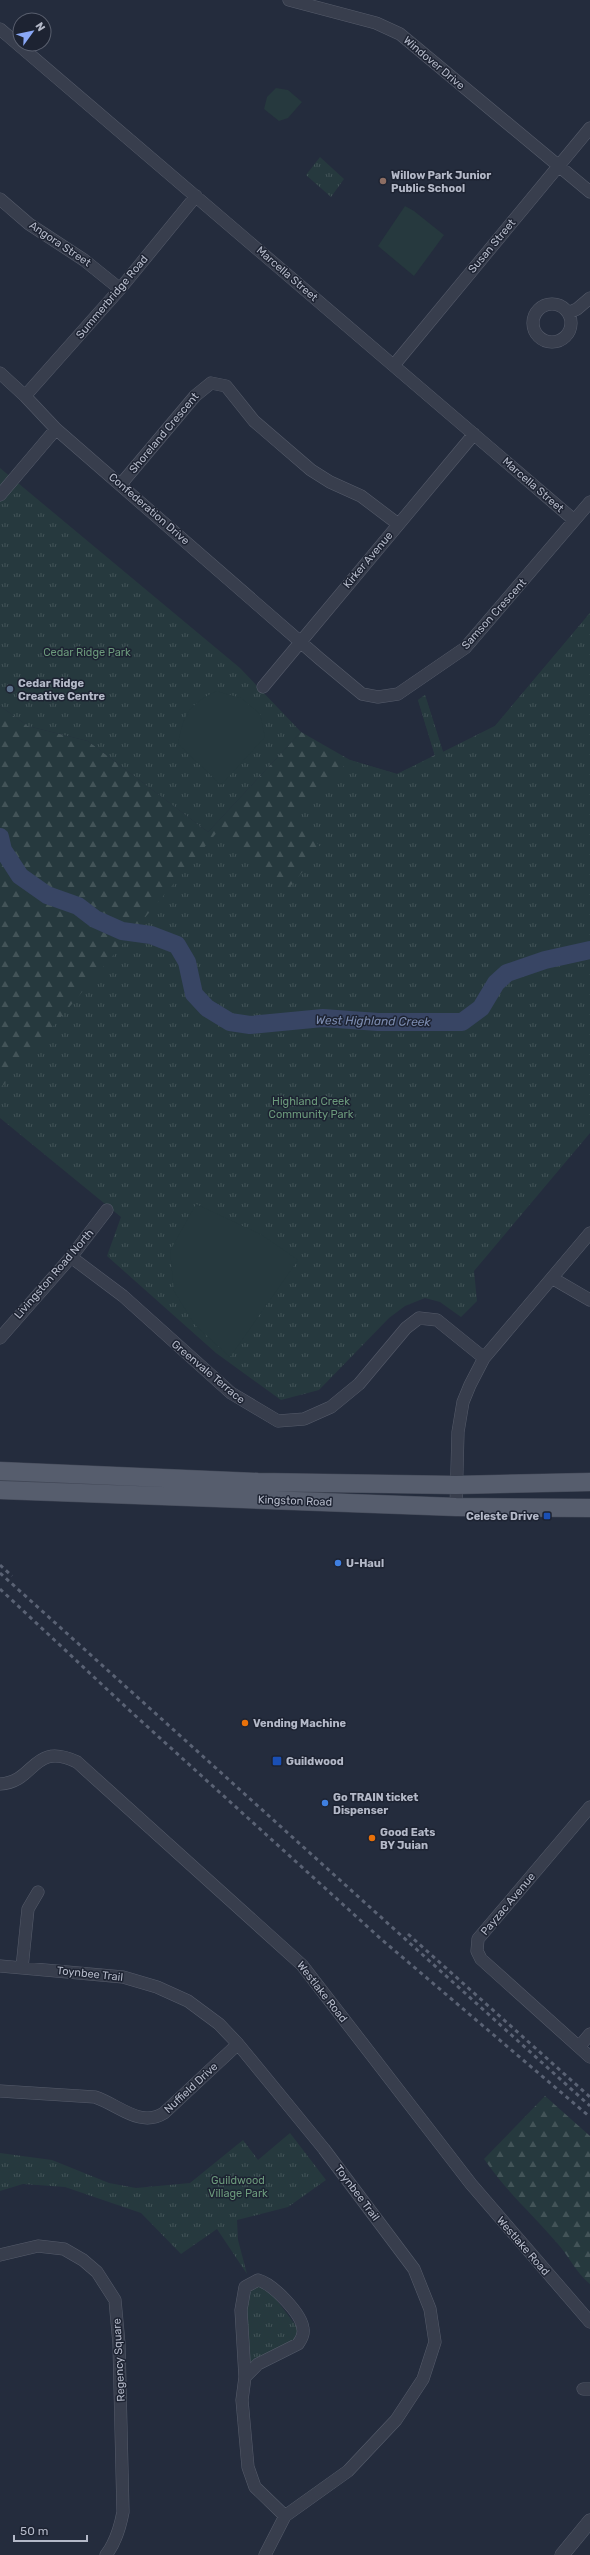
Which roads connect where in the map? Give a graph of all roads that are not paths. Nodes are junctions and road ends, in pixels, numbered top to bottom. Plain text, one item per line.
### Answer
1 (290, 0) edge
2 (0, 29) edge
3 (590, 128) edge
4 (557, 167) junction
5 (590, 192) edge
6 (196, 196) junction
7 (0, 199) edge
8 (120, 289) junction
9 (590, 298) edge
10 (568, 313) dead end
11 (394, 365) junction
12 (0, 373) edge
13 (25, 396) junction
14 (56, 429) junction
15 (474, 434) junction
16 (121, 484) junction
17 (0, 496) edge
18 (590, 502) edge
19 (574, 520) junction
20 (398, 524) junction
21 (300, 642) junction
22 (263, 687) dead end
23 (107, 1210) dead end
24 (590, 1233) edge
25 (71, 1257) junction
26 (552, 1278) junction
27 (590, 1300) edge
28 (0, 1338) edge
29 (484, 1358) junction
30 (0, 1471) edge
31 (590, 1482) edge
32 (456, 1485) junction
33 (0, 1490) edge
34 (456, 1507) junction
35 (590, 1508) edge
36 (0, 1784) edge
37 (590, 1807) edge
38 (38, 1892) dead end
39 (0, 1966) edge
40 (22, 1968) junction
41 (590, 2034) edge
42 (238, 2044) junction
43 (579, 2047) junction
44 (590, 2057) edge
45 (0, 2091) edge
46 (0, 2255) edge
47 (590, 2322) edge
48 (245, 2377) junction
49 (285, 2516) junction
50 (590, 2521) edge
51 (106, 2555) edge
52 (265, 2555) edge
53 (562, 2555) edge

1 - 4 street, Windover Drive
2 - 6 street, Marcella Street
3 - 4 street, Susan Street
4 - 5 street
4 - 11 street, Susan Street
6 - 8 street, Summerbridge Road
6 - 11 street, Marcella Street
7 - 8 street, Angora Street
8 - 13 street, Summerbridge Road
9 - 10 street
11 - 15 street, Marcella Street
12 - 13 street, Confederation Drive
13 - 14 street, Confederation Drive
14 - 16 street, Confederation Drive
14 - 17 street
15 - 19 street, Marcella Street
15 - 20 street, Kirker Avenue
16 - 20 street, Shoreland Crescent
16 - 21 street, Confederation Drive
18 - 19 street, Samson Crescent
19 - 21 street, Samson Crescent
20 - 21 street, Kirker Avenue
21 - 22 street, Kirker Avenue
23 - 25 street, Livingston Road North
24 - 26 street
25 - 28 street, Livingston Road North
25 - 29 street, Greenvale Terrace
26 - 27 street
26 - 29 street
29 - 32 street
30 - 32 main road, Kingston Road
31 - 32 main road, Kingston Road
32 - 34 street
33 - 34 main road, Kingston Road
34 - 35 main road, Kingston Road
36 - 47 street, Westlake Road
37 - 43 street, Payzac Avenue
38 - 40 street
39 - 40 street, Toynbee Trail
40 - 42 street, Toynbee Trail
41 - 43 street
42 - 45 street, Nuffield Drive
42 - 49 street, Toynbee Trail
43 - 44 street
46 - 51 street, Regency Square
48 - 48 street
48 - 49 street
49 - 52 street, Toynbee Trail
50 - 53 street

